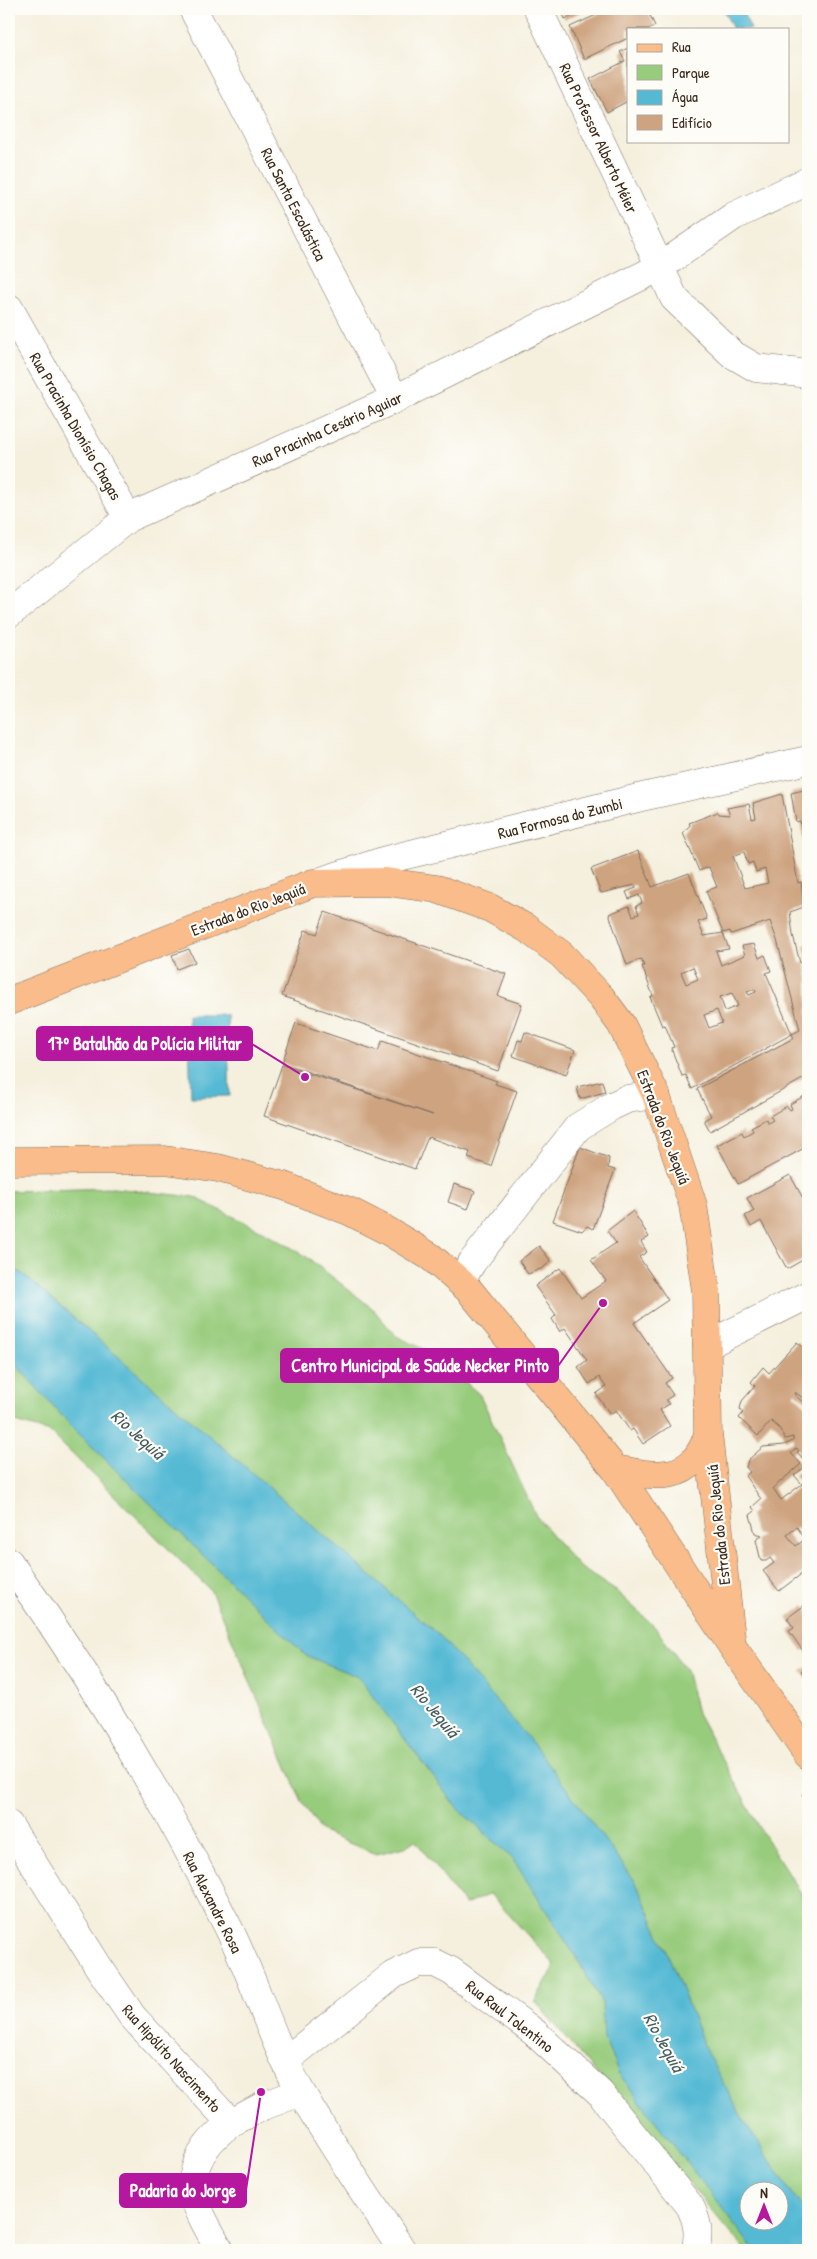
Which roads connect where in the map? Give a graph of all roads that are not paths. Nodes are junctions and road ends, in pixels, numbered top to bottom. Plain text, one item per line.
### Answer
1 (193, 9) edge
2 (538, 9) edge
3 (808, 181) edge
4 (660, 267) junction
5 (9, 308) edge
6 (808, 371) edge
7 (395, 399) junction
8 (128, 518) junction
9 (9, 614) edge
10 (808, 760) edge
11 (313, 883) junction
12 (9, 1001) edge
13 (656, 1095) junction
14 (9, 1161) edge
15 (460, 1282) junction
16 (808, 1295) edge
17 (707, 1345) junction
18 (708, 1434) junction
19 (615, 1469) junction
20 (9, 1562) edge
21 (732, 1646) junction
22 (808, 1755) edge
23 (9, 1825) edge
24 (285, 2061) junction
25 (301, 2092) junction
26 (231, 2123) junction
27 (696, 2248) edge
28 (220, 2250) edge
29 (402, 2250) edge

1 - 7 street, Rua Santa Escolástica
2 - 4 street, Rua Professor Alberto Méier
3 - 4 street, Rua Pracinha Cesário Aguiar
4 - 6 street, Rua Professor Alberto Méier
4 - 7 street, Rua Pracinha Cesário Aguiar
5 - 8 street, Rua Pracinha Dionísio Chagas
7 - 8 street, Rua Pracinha Cesário Aguiar
8 - 9 street, Rua Pracinha Cesário Aguiar
10 - 11 street, Rua Formosa do Zumbi
11 - 12 main road, Estrada do Rio Jequiá
11 - 13 main road, Estrada do Rio Jequiá
13 - 15 street
13 - 17 main road, Estrada do Rio Jequiá
14 - 15 main road, Estrada do Rio Jequiá
15 - 19 main road, Estrada do Rio Jequiá
16 - 17 street
17 - 18 main road, Estrada do Rio Jequiá
18 - 19 main road
18 - 21 main road, Estrada do Rio Jequiá
19 - 21 main road, Estrada do Rio Jequiá
20 - 24 street, Rua Alexandre Rosa
21 - 22 main road, Estrada do Rio Jequiá
23 - 26 street, Rua Hipólito Nascimento
24 - 25 street, Rua Alexandre Rosa
24 - 27 street, Rua Raul Tolentino
25 - 26 street, Rua Hipólito Nascimento
25 - 29 street, Rua Alexandre Rosa
26 - 28 street

